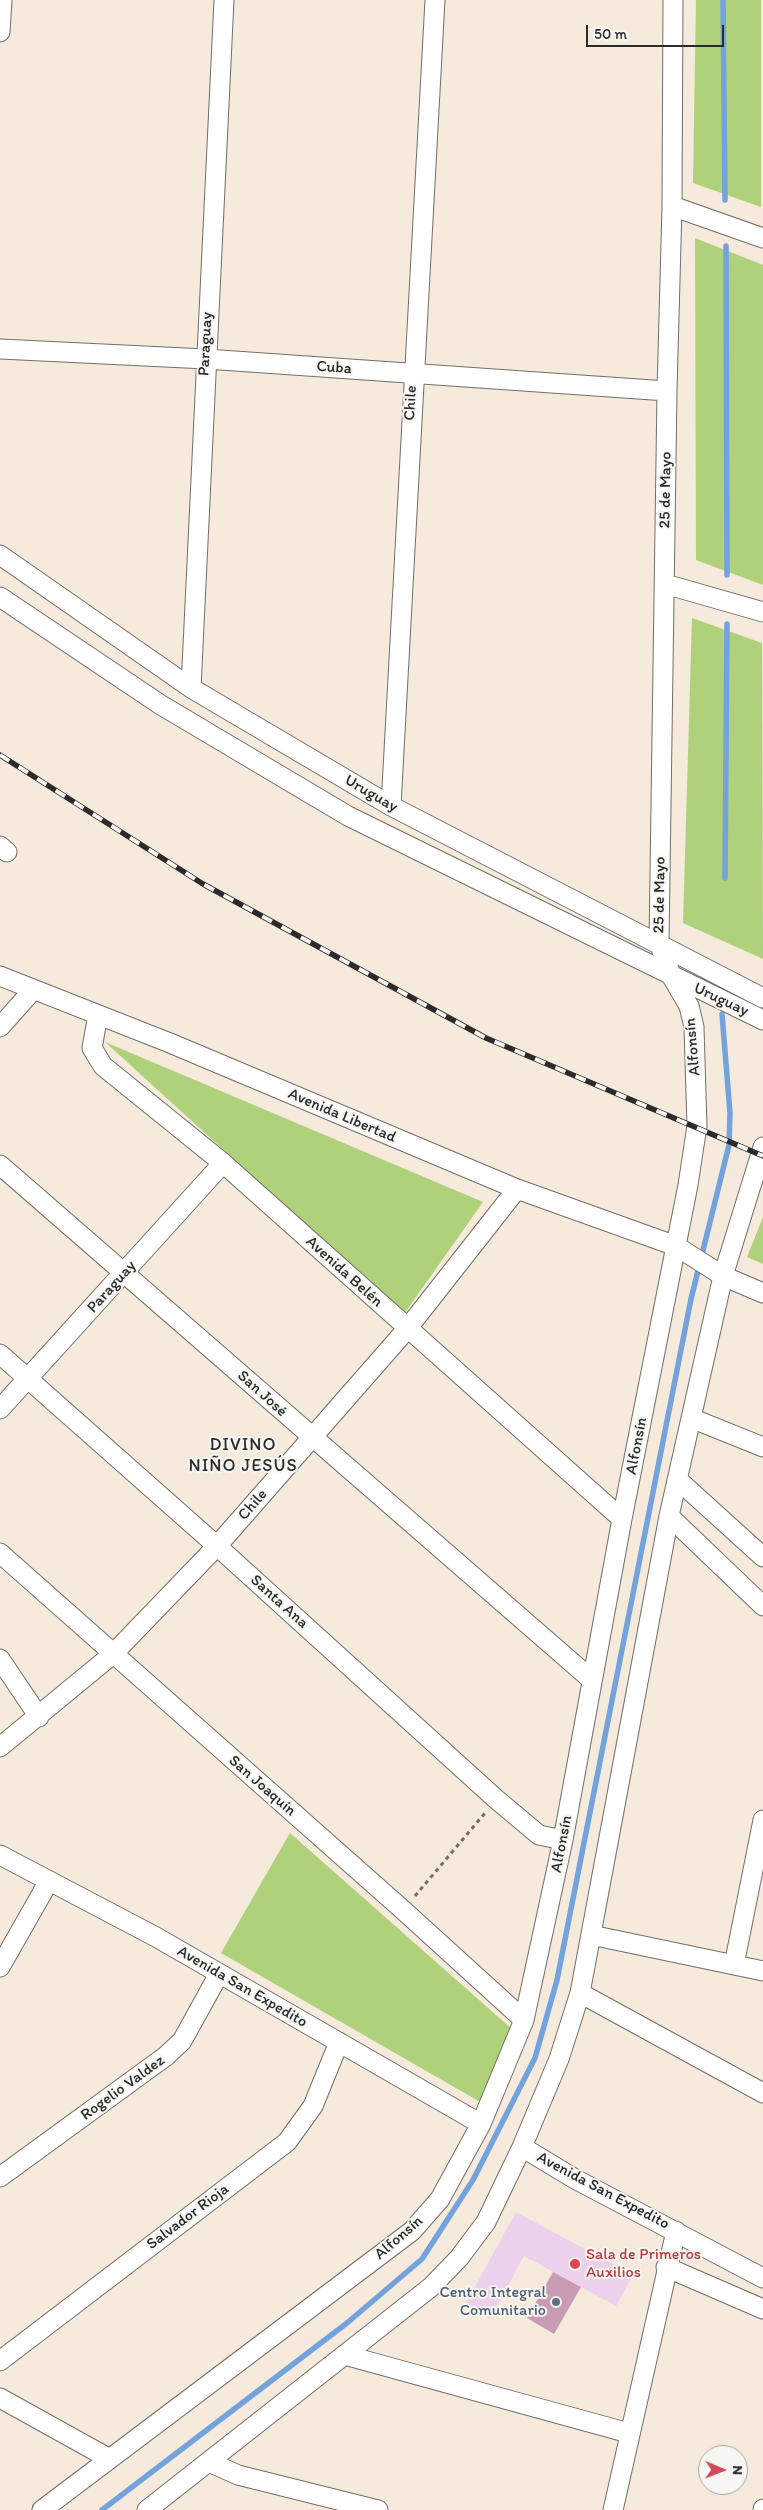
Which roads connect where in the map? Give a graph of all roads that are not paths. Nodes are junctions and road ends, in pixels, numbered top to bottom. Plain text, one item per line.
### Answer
1 (2, 0) edge
2 (224, 0) edge
3 (435, 0) edge
4 (673, 0) edge
5 (0, 32) edge
6 (672, 206) junction
7 (754, 235) edge
8 (0, 349) edge
9 (206, 359) junction
10 (413, 374) junction
11 (667, 391) junction
12 (0, 555) edge
13 (665, 584) junction
14 (0, 598) edge
15 (754, 610) edge
16 (191, 688) junction
17 (390, 806) junction
18 (659, 943) junction
19 (0, 976) edge
20 (672, 977) junction
21 (33, 990) junction
22 (763, 998) edge
23 (98, 1015) junction
24 (763, 1020) edge
25 (0, 1027) edge
26 (763, 1147) edge
27 (222, 1163) junction
28 (0, 1166) edge
29 (517, 1189) junction
30 (681, 1248) junction
31 (716, 1271) junction
32 (125, 1272) junction
33 (763, 1292) edge
34 (407, 1329) junction
35 (0, 1354) edge
36 (29, 1379) junction
37 (0, 1410) edge
38 (691, 1418) junction
39 (312, 1438) junction
40 (763, 1447) edge
41 (677, 1479) junction
42 (669, 1516) junction
43 (622, 1519) junction
44 (217, 1546) junction
45 (0, 1553) edge
46 (763, 1557) edge
47 (763, 1606) edge
48 (112, 1654) junction
49 (0, 1659) edge
50 (592, 1680) junction
51 (39, 1717) junction
52 (0, 1747) edge
53 (763, 1820) edge
54 (563, 1840) junction
55 (0, 1855) edge
56 (49, 1881) junction
57 (591, 1935) junction
58 (734, 1964) junction
59 (0, 1967) edge
60 (763, 1971) edge
61 (219, 1974) junction
62 (580, 1993) junction
63 (524, 2020) junction
64 (339, 2042) junction
65 (763, 2093) edge
66 (481, 2124) junction
67 (522, 2146) junction
68 (0, 2177) edge
69 (676, 2231) junction
70 (666, 2267) junction
71 (763, 2278) edge
72 (763, 2309) edge
73 (345, 2355) junction
74 (0, 2361) edge
75 (0, 2398) edge
76 (629, 2433) junction
77 (110, 2459) junction
78 (209, 2462) junction
79 (42, 2510) edge
80 (147, 2510) edge
81 (378, 2510) edge
82 (613, 2510) edge

1 - 5 street
2 - 9 street, Paraguay
3 - 10 street, Chile
4 - 6 street, 25 de Mayo
6 - 7 street
6 - 11 street, 25 de Mayo
8 - 9 street, Cuba
9 - 10 street, Cuba
9 - 16 street, Paraguay
10 - 11 street, Cuba
10 - 17 street, Chile
11 - 13 street, 25 de Mayo
12 - 16 street, Uruguay
13 - 15 street
13 - 18 street, 25 de Mayo
14 - 20 street, Uruguay
16 - 17 street, Uruguay
17 - 18 street, Uruguay
18 - 20 street, 25 de Mayo
18 - 22 street, Uruguay
19 - 21 street, Avenida Libertad
20 - 24 street, Uruguay
20 - 30 street, Alfonsín
21 - 23 street, Avenida Libertad
21 - 25 street
23 - 27 street, Avenida Belén
23 - 29 street, Avenida Libertad
26 - 31 street
27 - 32 street, Paraguay
27 - 34 street, Avenida Belén
28 - 32 street, San José
29 - 30 street, Avenida Libertad
29 - 34 street, Chile
30 - 31 street, Avenida Libertad
30 - 43 street, Alfonsín
31 - 33 street, Avenida Libertad
31 - 38 street
32 - 36 street, Paraguay
32 - 39 street, San José
34 - 39 street, Chile
34 - 43 street, Avenida Belén
35 - 36 street, Santa Ana
36 - 37 street, Paraguay
36 - 44 street, Santa Ana
38 - 40 street
38 - 41 street
39 - 44 street, Chile
39 - 50 street, San José
41 - 42 street
41 - 46 street
42 - 47 street
42 - 57 street
43 - 50 street, Alfonsín
44 - 48 street, Chile
44 - 54 street, Santa Ana
45 - 48 street, San Joaquín
48 - 51 street, Chile
48 - 63 street, San Joaquín
49 - 51 street
50 - 54 street, Alfonsín
51 - 52 street, Chile
53 - 58 street
54 - 63 street, Alfonsín
55 - 56 street, Avenida San Expedito
56 - 59 street
56 - 61 street, Avenida San Expedito
57 - 58 street
57 - 62 street
58 - 60 street
61 - 64 street, Avenida San Expedito
61 - 68 street, Rogelio Valdez
62 - 65 street
62 - 67 street
63 - 66 street, Alfonsín
64 - 66 street, Avenida San Expedito
64 - 74 street, Salvador Rioja
66 - 77 street, Alfonsín
67 - 69 street, Avenida San Expedito
67 - 73 street
69 - 70 street
69 - 71 street, Avenida San Expedito
70 - 72 street
70 - 76 street
73 - 76 street
73 - 78 street
75 - 77 street
76 - 82 street
77 - 79 street, Alfonsín
78 - 80 street
78 - 81 street

